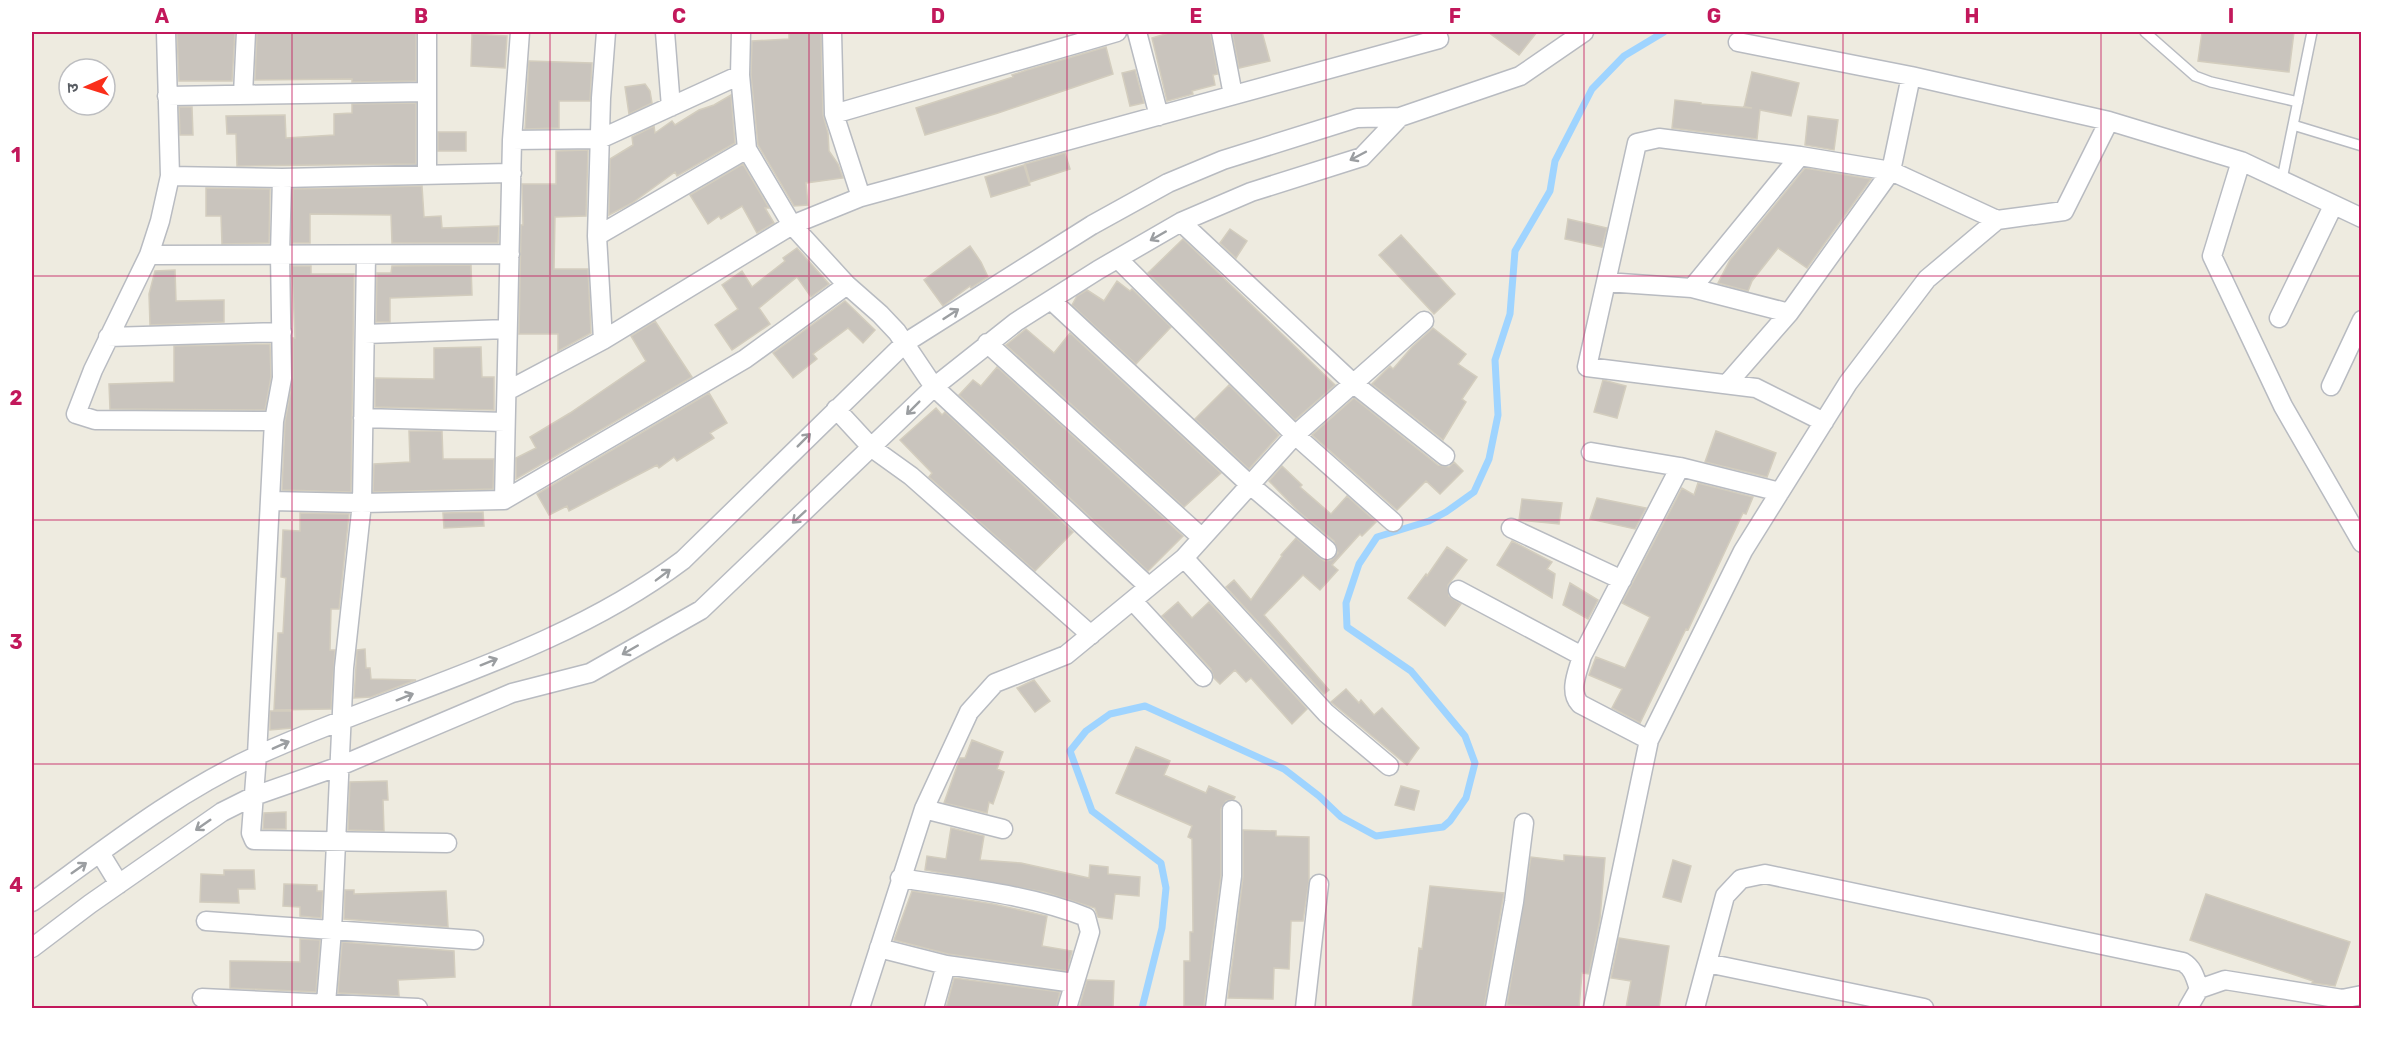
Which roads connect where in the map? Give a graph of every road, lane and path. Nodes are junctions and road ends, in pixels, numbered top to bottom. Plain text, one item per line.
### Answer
1 (166, 32) edge
2 (246, 32) edge
3 (427, 32) edge
4 (520, 32) edge
5 (606, 32) edge
6 (665, 32) edge
7 (741, 32) edge
8 (832, 32) edge
9 (1117, 32) edge
10 (1137, 32) edge
11 (1221, 32) edge
12 (1584, 32) edge
13 (2145, 32) edge
14 (2312, 32) edge
15 (1439, 39) dead end
16 (1738, 42) dead end
17 (740, 75) junction
18 (1911, 76) junction
19 (426, 92) junction
20 (243, 94) junction
21 (1233, 95) junction
22 (167, 96) junction
23 (2298, 102) junction
24 (671, 107) junction
25 (834, 114) junction
26 (1159, 116) junction
27 (1400, 117) junction
28 (2109, 121) junction
29 (2293, 125) junction
30 (600, 139) junction
31 (512, 140) junction
32 (2361, 146) edge
33 (747, 149) junction
34 (1800, 156) junction
35 (2241, 161) junction
36 (1891, 171) junction
37 (512, 173) junction
38 (427, 174) junction
39 (170, 176) junction
40 (282, 178) junction
41 (2282, 179) junction
42 (861, 197) junction
43 (2333, 206) junction
44 (2361, 218) edge
45 (1997, 220) junction
46 (1181, 222) junction
47 (792, 225) junction
48 (597, 236) junction
49 (149, 255) junction
50 (280, 255) junction
51 (366, 255) junction
52 (510, 255) junction
53 (1118, 259) junction
54 (1606, 282) junction
55 (847, 285) junction
56 (1692, 288) junction
57 (1051, 300) junction
58 (1789, 313) junction
59 (2279, 318) dead end
60 (2361, 320) edge
61 (1424, 321) dead end
62 (507, 329) junction
63 (282, 333) junction
64 (365, 334) junction
65 (108, 337) junction
66 (901, 337) junction
67 (603, 340) junction
68 (987, 343) junction
69 (1353, 384) junction
70 (1727, 384) junction
71 (2331, 386) dead end
72 (934, 387) junction
73 (507, 391) junction
74 (836, 409) junction
75 (363, 418) junction
76 (274, 421) junction
77 (505, 422) junction
78 (1824, 422) junction
79 (1295, 435) junction
80 (872, 448) junction
81 (1591, 452) dead end
82 (1444, 456) dead end
83 (1680, 466) junction
84 (1249, 484) junction
85 (1780, 492) junction
86 (504, 500) junction
87 (271, 501) junction
88 (362, 503) junction
89 (1393, 522) dead end
90 (1511, 528) dead end
91 (1201, 537) junction
92 (2361, 543) edge
93 (1327, 550) dead end
94 (1184, 558) junction
95 (1622, 580) junction
96 (1149, 586) junction
97 (1458, 590) dead end
98 (1133, 601) junction
99 (1091, 635) junction
100 (1582, 656) junction
101 (1203, 677) dead end
102 (342, 718) junction
103 (1649, 740) junction
104 (257, 755) junction
105 (340, 766) junction
106 (1389, 766) dead end
107 (254, 796) junction
108 (924, 809) junction
109 (1232, 810) dead end
110 (1524, 823) dead end
111 (1003, 829) dead end
112 (336, 840) junction
113 (447, 843) dead end
114 (100, 854) junction
115 (900, 878) junction
116 (119, 884) junction
117 (1318, 885) dead end
118 (32, 902) edge
119 (206, 921) dead end
120 (332, 930) junction
121 (474, 940) dead end
122 (32, 948) edge
123 (879, 948) junction
124 (1707, 963) junction
125 (946, 965) junction
126 (1074, 983) junction
127 (2199, 989) junction
128 (2361, 995) edge
129 (202, 998) dead end
130 (326, 1003) junction
131 (418, 1008) edge
132 (860, 1008) edge
133 (934, 1008) edge
134 (1066, 1008) edge
135 (1215, 1008) edge
136 (1305, 1008) edge
137 (1495, 1008) edge
138 (1593, 1008) edge
139 (1695, 1008) edge
140 (1924, 1008) edge
141 (2188, 1008) edge

1 - 22 street
2 - 20 street
3 - 19 street
4 - 31 street
5 - 30 street
6 - 24 street
7 - 17 street
8 - 25 street
9 - 25 street
10 - 26 street
11 - 21 street
12 - 27 street
13 - 23 lane
14 - 23 lane
15 - 21 street
16 - 18 street
17 - 24 street
17 - 33 street
18 - 28 street
18 - 36 street
19 - 20 street
19 - 38 street
20 - 22 street
21 - 26 street
22 - 39 street
23 - 29 lane
24 - 30 street
25 - 42 street
26 - 42 street
27 -> 46 street
66 -> 27 street
28 - 35 street
28 - 45 street
29 - 32 lane
29 - 41 lane
30 - 31 street
30 - 48 street
31 - 37 street
33 - 47 street
33 - 48 street
34 - 36 street
34 - 54 street
34 - 56 street
35 - 41 street
35 - 92 street
36 - 45 street
36 - 58 street
37 - 38 street
37 - 52 street
38 - 40 street
39 - 40 street
39 - 49 street
40 - 50 street
41 - 43 street
42 - 47 street
43 - 44 street
43 - 59 street
45 - 78 street
46 -> 53 street
46 - 69 street
47 - 55 street
47 - 67 street
48 - 67 street
49 - 50 street
49 - 65 street
50 - 51 street
50 - 63 street
51 - 52 street
51 - 64 street
52 - 62 street
53 - 57 street
53 - 79 street
54 - 56 street
54 - 70 street
55 - 66 street
55 - 86 street
56 - 58 street
57 - 68 street
57 - 84 street
58 - 70 street
60 - 71 street
61 - 69 street
62 - 64 street
62 - 73 street
63 - 65 street
63 - 76 street
64 - 75 street
65 - 76 street
66 - 72 street
66 - 74 street
67 - 73 street
68 - 72 street
68 - 91 street
69 - 79 street
69 - 82 street
70 - 78 street
72 -> 80 street
72 - 96 street
73 - 77 street
74 - 80 street
102 -> 74 street
75 - 77 street
75 - 88 street
76 - 87 street
77 - 86 street
78 - 85 street
79 - 84 street
79 - 89 street
80 - 99 street
80 -> 105 street
81 - 83 street
83 - 85 street
83 - 95 street
84 - 91 street
84 - 93 street
85 - 103 street
86 - 88 street
87 - 88 street
87 - 104 street
88 - 102 street
90 - 95 street
91 - 94 street
94 - 96 street
94 - 106 street
95 - 100 street
96 - 98 street
97 - 100 street
98 - 99 street
98 - 101 street
99 - 108 street
100 - 103 street
104 -> 102 street
102 - 105 street
103 - 138 street
104 - 107 street
104 - 114 street
105 - 107 street
105 - 112 street
107 - 112 street
107 -> 116 street
108 - 111 street
108 - 115 street
109 - 135 street
110 - 137 street
112 - 113 street
112 - 120 street
114 - 116 street
118 -> 114 street
115 - 123 street
115 - 126 street
116 - 122 street
117 - 136 street
119 - 120 street
120 - 121 street
120 - 130 street
123 - 125 street
123 - 132 street
124 - 127 street
124 - 139 street
124 - 140 street
125 - 126 street
125 - 133 street
126 - 134 street
127 - 128 street
127 - 141 street
129 - 130 street
130 - 131 street

